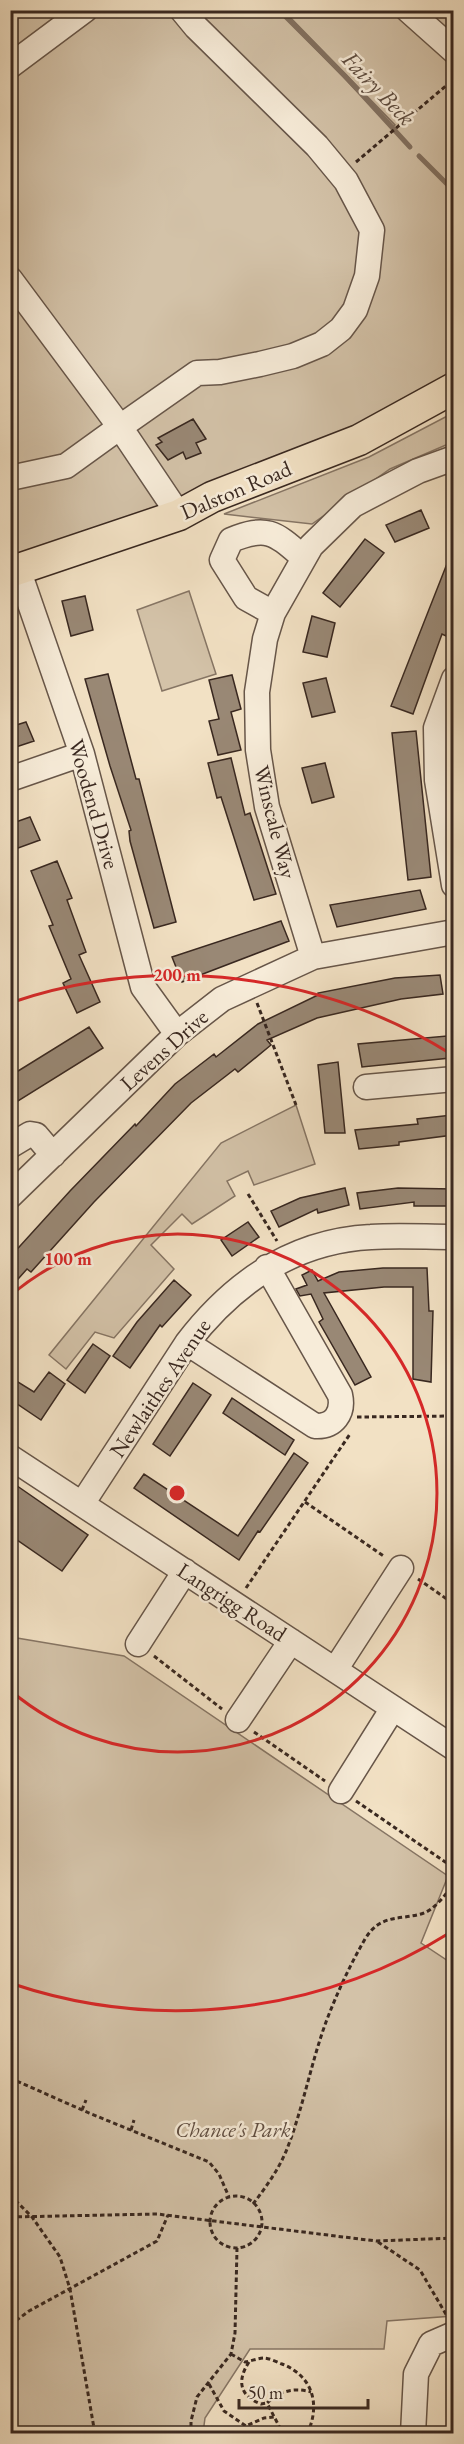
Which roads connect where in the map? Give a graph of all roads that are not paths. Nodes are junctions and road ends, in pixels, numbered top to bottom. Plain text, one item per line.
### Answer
1 (85, 10) edge
2 (182, 10) edge
3 (408, 10) edge
4 (453, 51) edge
5 (10, 66) edge
6 (10, 279) edge
7 (453, 388) edge
8 (120, 427) junction
9 (453, 458) edge
10 (10, 478) edge
11 (179, 514) junction
12 (304, 558) junction
13 (14, 571) edge
14 (273, 613) junction
15 (453, 679) edge
16 (82, 754) junction
17 (10, 779) edge
18 (453, 885) edge
19 (453, 932) edge
20 (313, 957) junction
21 (177, 1034) junction
22 (453, 1079) edge
23 (366, 1087) dead end
24 (10, 1146) edge
25 (53, 1155) junction
26 (10, 1196) edge
27 (453, 1237) edge
28 (277, 1263) junction
29 (187, 1343) junction
30 (10, 1457) edge
31 (82, 1504) junction
32 (401, 1568) road end
33 (185, 1571) junction
34 (291, 1641) junction
35 (138, 1644) road end
36 (334, 1670) junction
37 (393, 1708) junction
38 (238, 1720) road end
39 (452, 1743) edge
40 (341, 1791) road end
41 (451, 2326) edge
42 (413, 2433) edge

1 - 5 street
2 - 8 street
3 - 4 street
6 - 8 street
7 - 11 main road, Dalston Road
8 - 10 street
8 - 11 street
9 - 12 street, Winscale Way
11 - 13 main road, Dalston Road
12 - 14 street, Winscale Way
12 - 14 street
13 - 16 street, Woodend Drive
14 - 20 street, Winscale Way
15 - 18 street
16 - 17 street
16 - 21 street, Woodend Drive
19 - 20 street, Levens Drive
20 - 21 street, Levens Drive
21 - 25 street, Levens Drive
22 - 23 street
24 - 25 street
25 - 26 street, Levens Drive
27 - 28 street, Newlaithes Avenue
28 - 29 street, Newlaithes Avenue
28 - 29 street
29 - 31 street, Newlaithes Avenue
30 - 31 street, Langrigg Road
31 - 33 street, Langrigg Road
32 - 36 street
33 - 34 street, Langrigg Road
33 - 35 street
34 - 36 street, Langrigg Road
34 - 38 street
36 - 37 street, Langrigg Road
37 - 39 street, Langrigg Road
37 - 40 street
41 - 42 street

